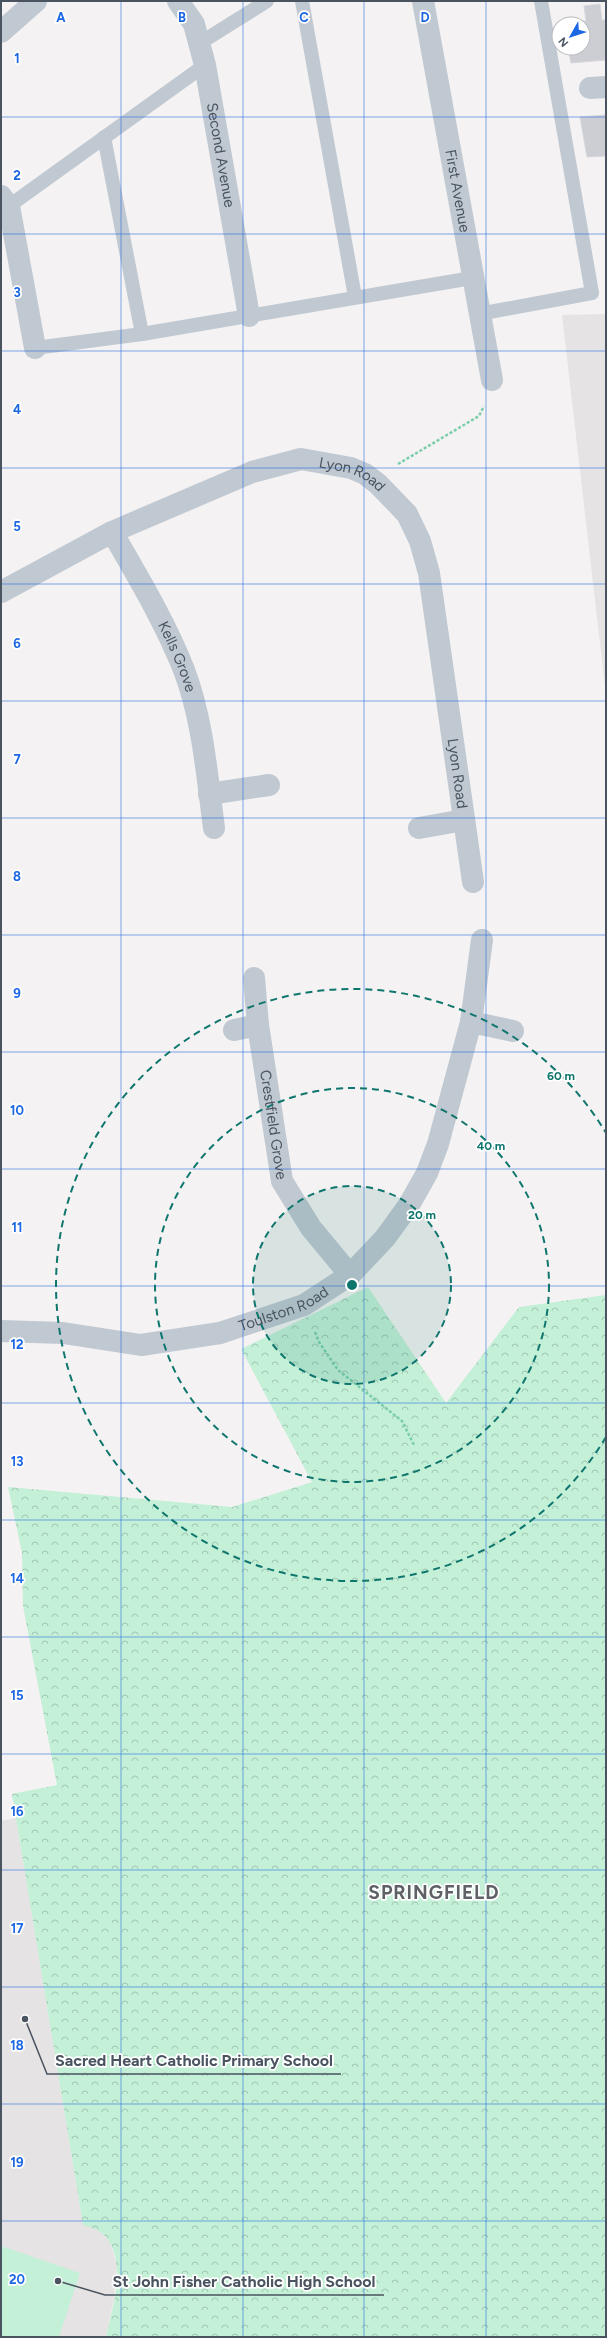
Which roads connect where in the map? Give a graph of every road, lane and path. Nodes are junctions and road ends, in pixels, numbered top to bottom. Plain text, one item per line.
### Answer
1 (36, 1) edge
2 (178, 1) edge
3 (267, 1) edge
4 (302, 1) edge
5 (423, 1) edge
6 (541, 1) edge
7 (1, 32) edge
8 (200, 43) junction
9 (205, 65) junction
10 (104, 137) junction
11 (5, 201) edge
12 (472, 278) junction
13 (355, 297) junction
14 (479, 314) junction
15 (249, 316) junction
16 (142, 334) junction
17 (35, 348) joint
18 (492, 380) joint
19 (378, 484) junction
20 (112, 532) junction
21 (1, 592) edge
22 (269, 785) dead end
23 (209, 794) junction
24 (464, 820) junction
25 (214, 828) dead end
26 (419, 828) dead end
27 (473, 882) dead end
28 (482, 940) dead end
29 (254, 978) dead end
30 (471, 1022) junction
31 (258, 1025) junction
32 (234, 1030) dead end
33 (514, 1031) dead end
34 (350, 1275) junction
35 (304, 1305) junction
36 (1, 1331) edge
37 (414, 1445) dead end

1 - 7 street
2 - 8 street, Second Avenue
3 - 8 lane
4 - 13 lane
5 - 12 street, First Avenue
6 - 14 lane
8 - 9 street, Second Avenue
9 - 10 lane
9 - 15 street, Second Avenue
10 - 11 lane
10 - 16 lane
11 - 17 street
12 - 13 lane
12 - 14 street, First Avenue
13 - 15 lane
14 - 18 street, First Avenue
15 - 16 lane
16 - 17 lane
18 - 19 path
19 - 20 street, Lyon Road
19 - 24 street, Lyon Road
20 - 21 street, Lyon Road
20 - 23 street, Kells Grove
22 - 23 street
23 - 25 street, Kells Grove
24 - 26 street, Lyon Road
24 - 27 street, Lyon Road
28 - 30 street, Toulston Road
29 - 31 street, Crestfield Grove
30 - 33 street
30 - 34 street, Toulston Road
31 - 32 street
31 - 34 street, Crestfield Grove
34 - 35 street, Toulston Road
35 - 36 street, Toulston Road
35 - 37 path

